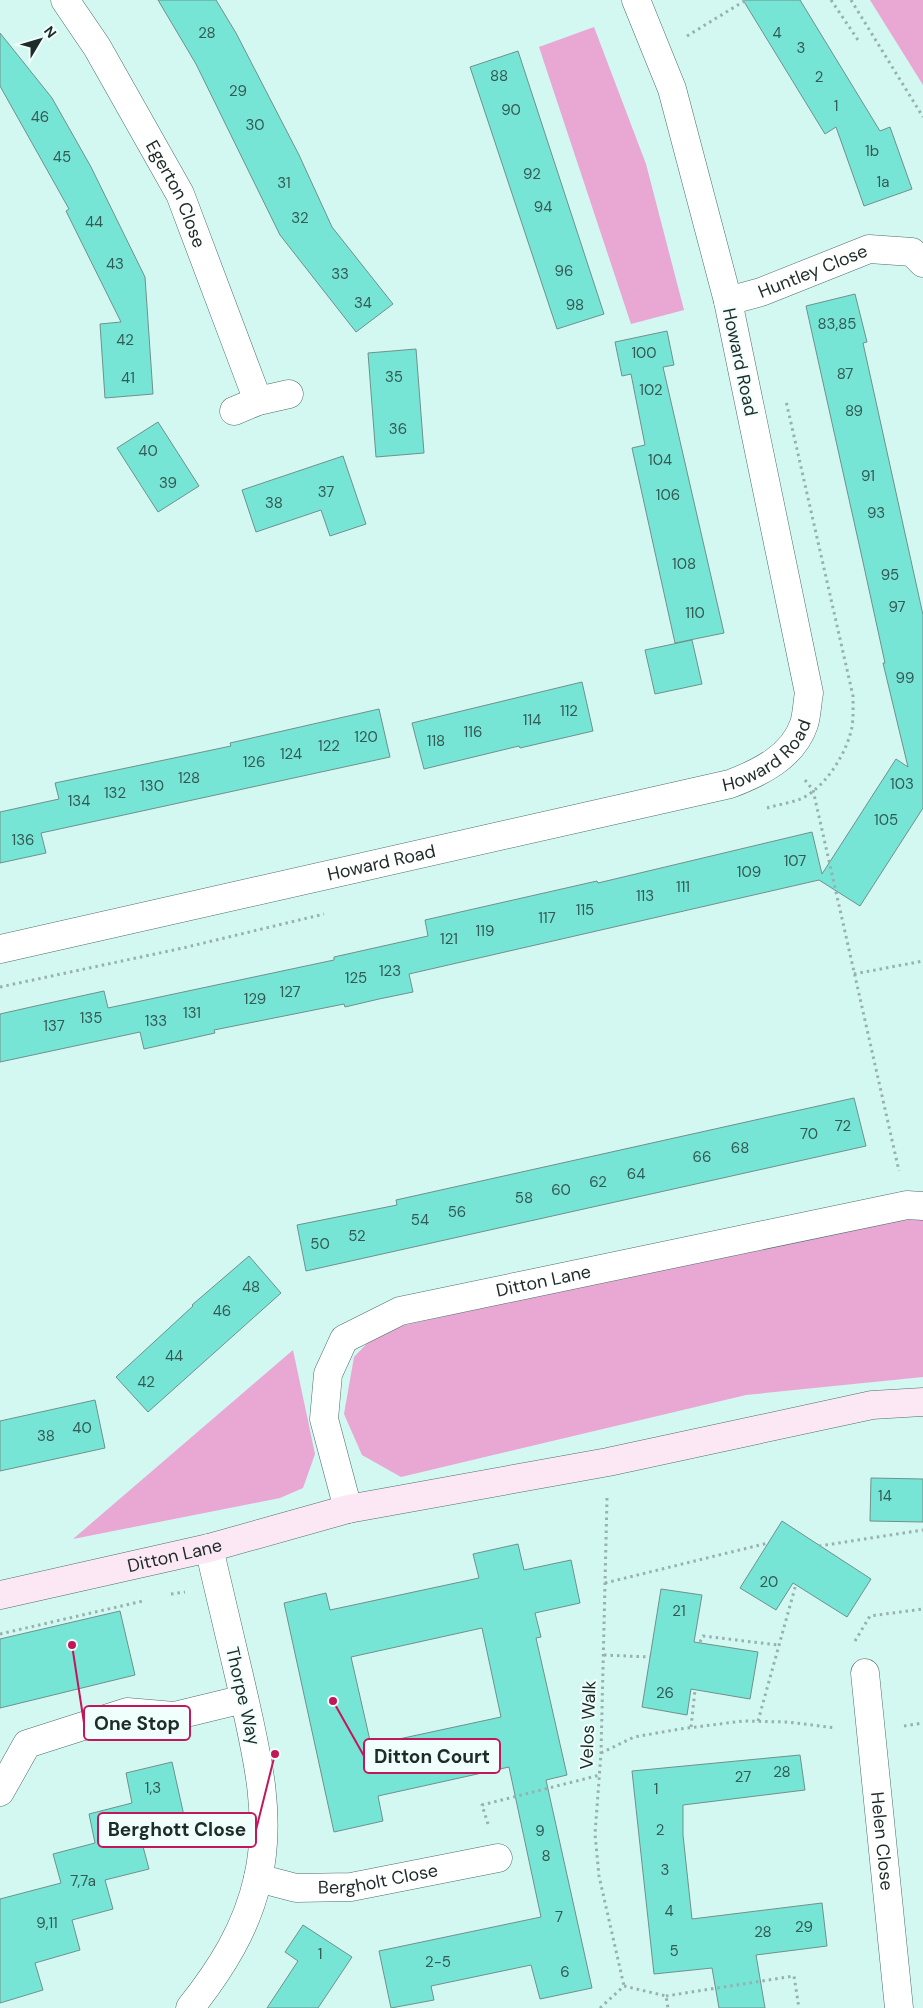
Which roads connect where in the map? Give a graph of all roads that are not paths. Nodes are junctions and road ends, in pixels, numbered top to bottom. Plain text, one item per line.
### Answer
1 (65, 0) edge
2 (636, 0) edge
3 (923, 263) edge
4 (728, 301) junction
5 (289, 394) dead end
6 (0, 949) edge
7 (915, 1206) edge
8 (923, 1402) edge
9 (348, 1509) junction
10 (209, 1548) junction
11 (0, 1595) edge
12 (865, 1673) dead end
13 (244, 1699) junction
14 (0, 1792) edge
15 (498, 1858) road end
16 (258, 1878) junction
17 (190, 2008) edge
18 (899, 2008) edge

1 - 5 street, Egerton Close
2 - 4 street, Howard Road
3 - 4 street, Huntley Close
4 - 6 street, Howard Road
7 - 9 street, Ditton Lane
8 - 9 main road, Ditton Lane
9 - 10 main road, Ditton Lane
10 - 11 main road, Ditton Lane
10 - 13 street, Thorpe Way
12 - 18 street, Helen Close
13 - 14 street
13 - 16 street, Thorpe Way
15 - 16 street, Bergholt Close
16 - 17 street, Thorpe Way

